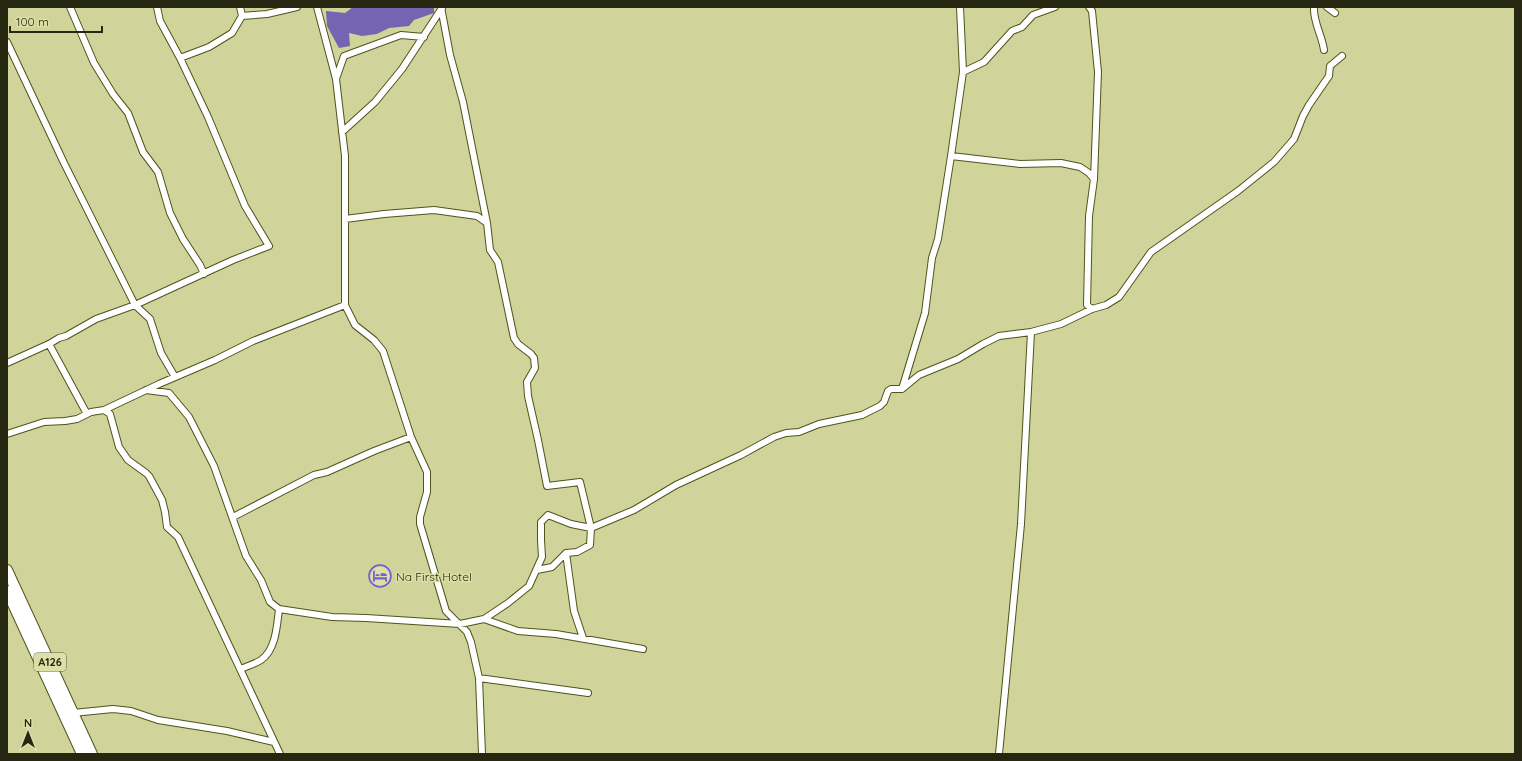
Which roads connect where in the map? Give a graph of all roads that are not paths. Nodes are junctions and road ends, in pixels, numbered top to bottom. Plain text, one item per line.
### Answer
1 (70, 7) edge
2 (156, 7) edge
3 (240, 7) edge
4 (297, 7) edge
5 (317, 7) edge
6 (960, 7) edge
7 (1055, 7) edge
8 (1089, 7) edge
9 (1314, 7) edge
10 (1327, 7) edge
11 (442, 8) edge
12 (1047, 9) edge
13 (1335, 13) dead end
14 (242, 16) junction
15 (424, 37) junction
16 (7, 42) edge
17 (1324, 50) dead end
18 (1342, 56) dead end
19 (180, 58) junction
20 (963, 72) junction
21 (336, 78) junction
22 (342, 132) junction
23 (951, 156) junction
24 (1094, 179) junction
25 (345, 219) junction
26 (487, 223) junction
27 (204, 274) junction
28 (135, 305) junction
29 (345, 305) junction
30 (1092, 309) junction
31 (1031, 332) junction
32 (49, 344) junction
33 (7, 363) edge
34 (175, 377) junction
35 (902, 389) junction
36 (146, 390) junction
37 (104, 410) junction
38 (87, 414) junction
39 (7, 434) edge
40 (410, 438) junction
41 (233, 517) junction
42 (591, 528) junction
43 (566, 554) junction
44 (7, 570) edge
45 (537, 570) junction
46 (7, 591) edge
47 (279, 609) junction
48 (484, 620) junction
49 (460, 624) junction
50 (583, 638) junction
51 (643, 649) dead end
52 (240, 669) junction
53 (479, 678) junction
54 (588, 693) dead end
55 (73, 713) junction
56 (274, 742) junction
57 (82, 754) edge
58 (92, 754) edge
59 (280, 754) edge
60 (482, 754) edge
61 (999, 754) edge

1 - 27 street
2 - 19 street
3 - 14 street
4 - 14 street
5 - 21 street
6 - 20 street
7 - 12 street
8 - 24 street
9 - 17 street
10 - 13 street
11 - 15 street
11 - 26 street
12 - 20 street
14 - 19 street
15 - 21 street
15 - 22 street
16 - 28 street
18 - 30 street
19 - 27 street
20 - 23 street
21 - 22 street
22 - 25 street
23 - 24 street
23 - 35 street
24 - 30 street
25 - 26 street
25 - 29 street
26 - 42 street
27 - 28 street
28 - 32 street
28 - 34 street
29 - 34 street
29 - 40 street
30 - 31 street
31 - 35 street
31 - 61 street
32 - 33 street
32 - 38 street
34 - 36 street
35 - 42 street
36 - 37 street
36 - 41 street
37 - 38 street
37 - 52 street
38 - 39 street
40 - 41 street
40 - 49 street
41 - 47 street
42 - 43 street
42 - 45 street
43 - 45 street
43 - 50 street
44 - 55 highway, A126
45 - 48 street
46 - 57 highway, A126
47 - 49 street
47 - 52 street
48 - 49 street
48 - 50 street
49 - 53 street
50 - 51 street
52 - 56 street
53 - 54 street
53 - 60 street
55 - 56 street
55 - 58 highway, A126
56 - 59 street

